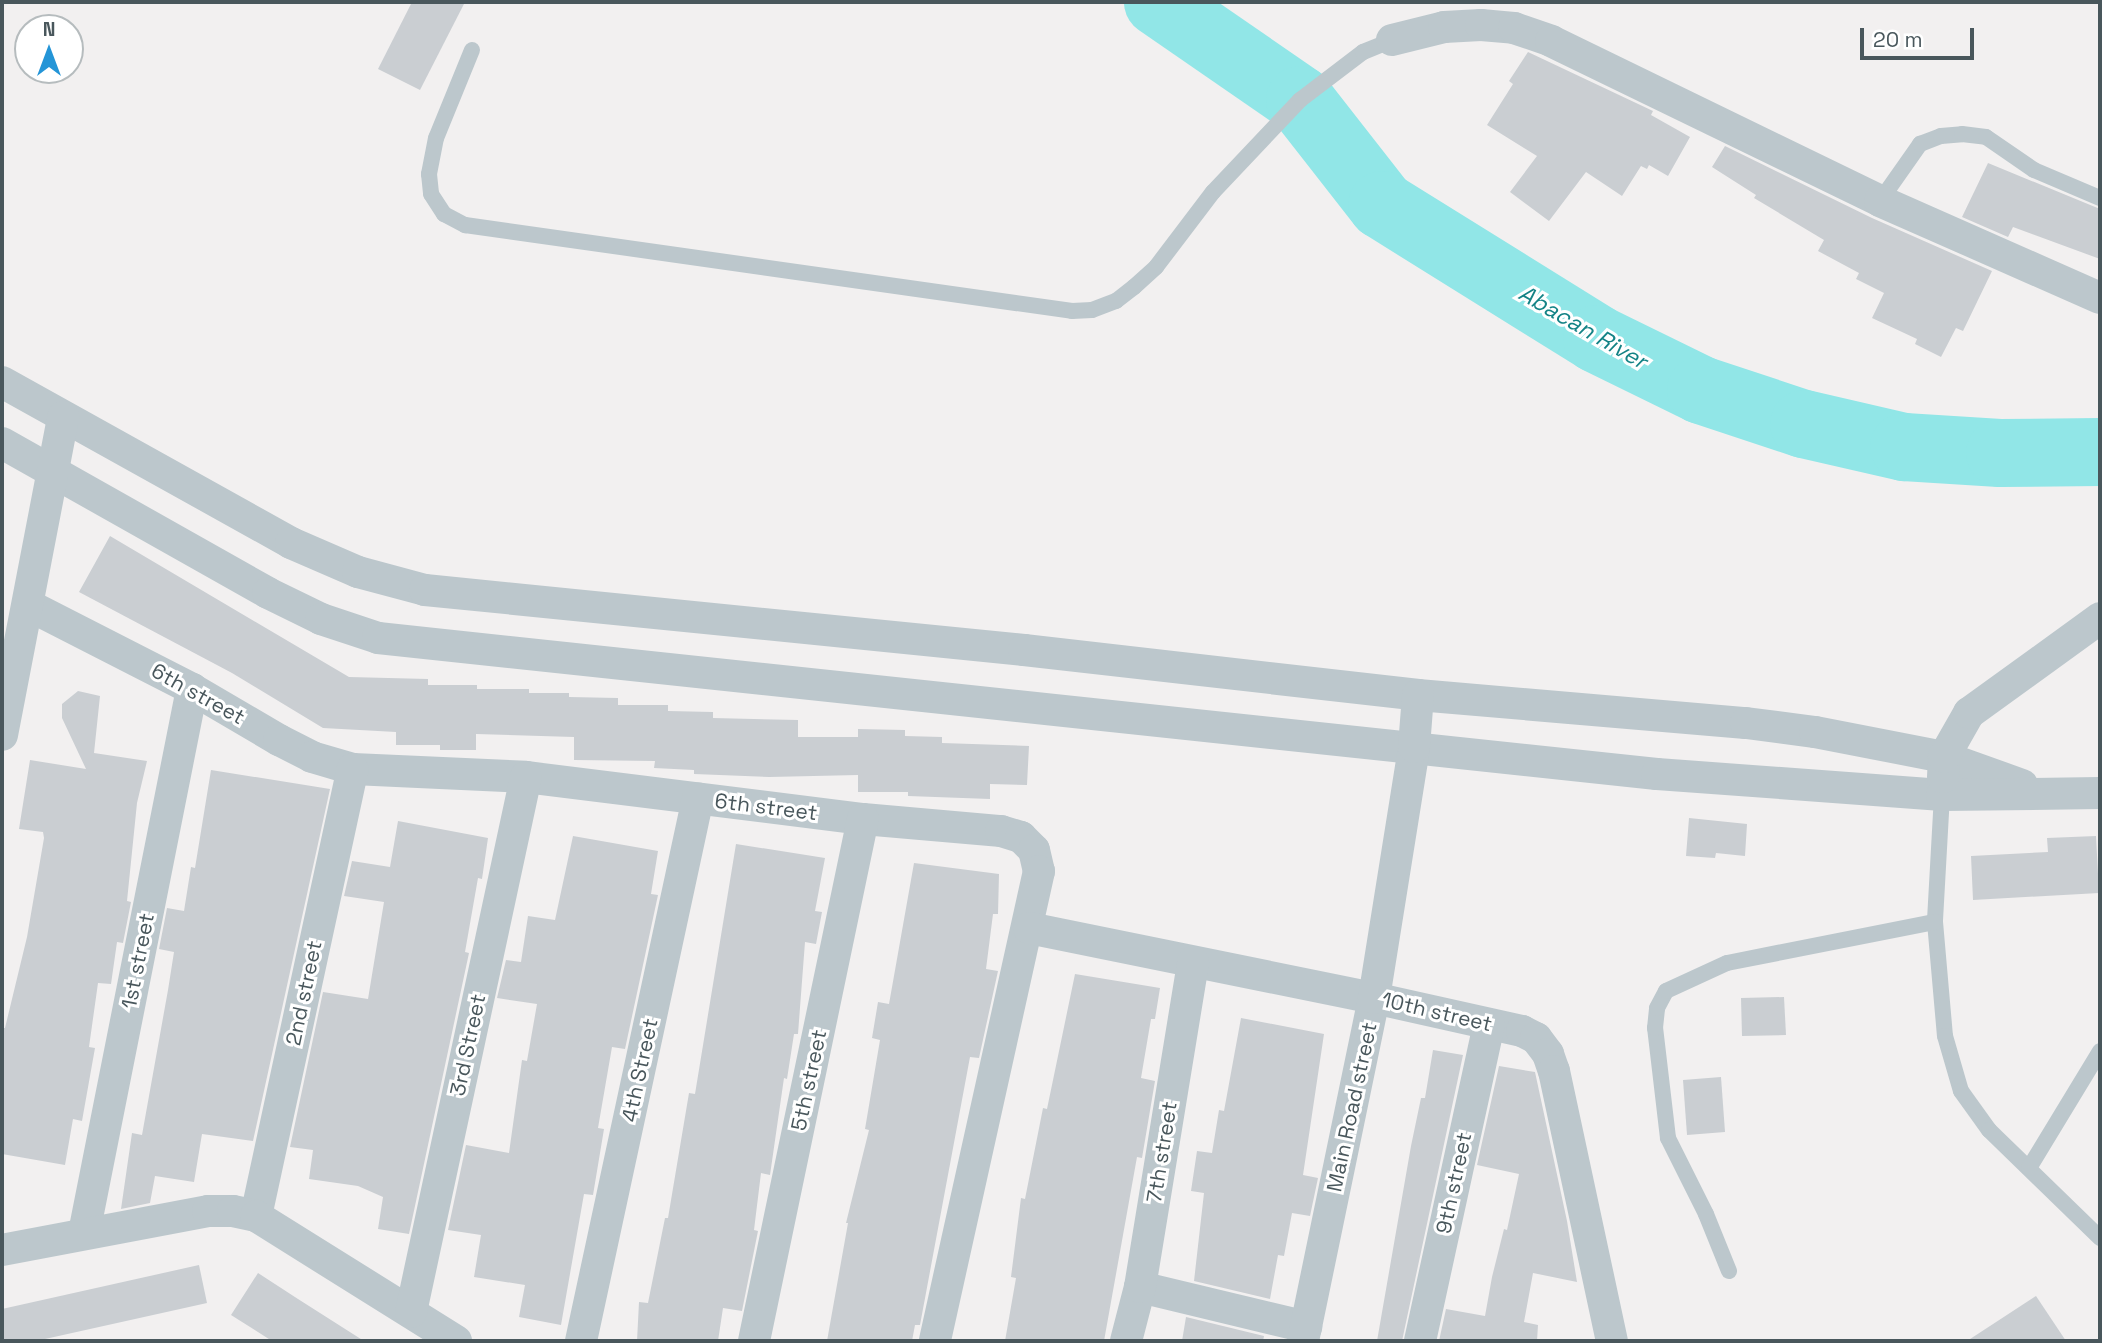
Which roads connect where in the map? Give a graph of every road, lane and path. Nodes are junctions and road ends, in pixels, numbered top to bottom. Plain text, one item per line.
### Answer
1 (1392, 40) joint
2 (472, 50) dead end
3 (2100, 198) edge
4 (1880, 201) junction
5 (2100, 298) edge
6 (2, 382) edge
7 (63, 417) junction
8 (2, 443) edge
9 (53, 473) junction
10 (28, 605) junction
11 (2100, 618) edge
12 (192, 688) junction
13 (1418, 695) junction
14 (2, 735) edge
15 (1414, 747) junction
16 (1944, 757) junction
17 (353, 769) junction
18 (526, 777) junction
19 (2040, 792) junction
20 (2100, 793) edge
21 (1942, 795) junction
22 (698, 798) junction
23 (863, 819) junction
24 (1934, 922) junction
25 (1029, 928) junction
26 (1193, 962) junction
27 (1374, 998) junction
28 (1489, 1024) junction
29 (2100, 1051) edge
30 (2029, 1168) junction
31 (256, 1216) junction
32 (84, 1233) junction
33 (2100, 1238) edge
34 (2, 1250) edge
35 (1728, 1271) dead end
36 (1140, 1287) junction
37 (411, 1312) junction
38 (1305, 1334) edge
39 (456, 1341) edge
40 (581, 1341) edge
41 (754, 1341) edge
42 (935, 1341) edge
43 (1126, 1341) edge
44 (1420, 1341) edge
45 (1612, 1341) edge

1 - 2 lane
1 - 4 street
3 - 4 lane
4 - 5 street
6 - 7 street
7 - 9 street
7 - 13 street
8 - 9 street
9 - 10 street
9 - 15 street
10 - 12 street, 6th street
10 - 14 street
11 - 16 street
12 - 17 street, 6th street
12 - 32 street, 1st street
13 - 15 street, Main Road street
13 - 16 street
15 - 21 street
15 - 27 street, Main Road street
16 - 19 street
16 - 21 street
17 - 18 street, 6th street
17 - 31 street, 2nd street
18 - 22 street, 6th street
18 - 37 street, 3rd Street
19 - 20 street
19 - 21 street
21 - 24 lane
22 - 23 street, 6th street
22 - 40 street, 4th Street
23 - 25 street, 6th street
23 - 41 street, 5th street
24 - 30 lane
24 - 35 lane
25 - 26 street, 10th street
25 - 42 street, 6th street
26 - 27 street, 10th street
26 - 36 street, 7th street
27 - 28 street, 10th street
27 - 38 street, Main Road street
28 - 44 street, 9th street
28 - 45 street, 10th street
29 - 30 lane
30 - 33 lane
31 - 32 street
31 - 37 street
32 - 34 street
36 - 38 street
36 - 43 street, 7th street
37 - 39 street

